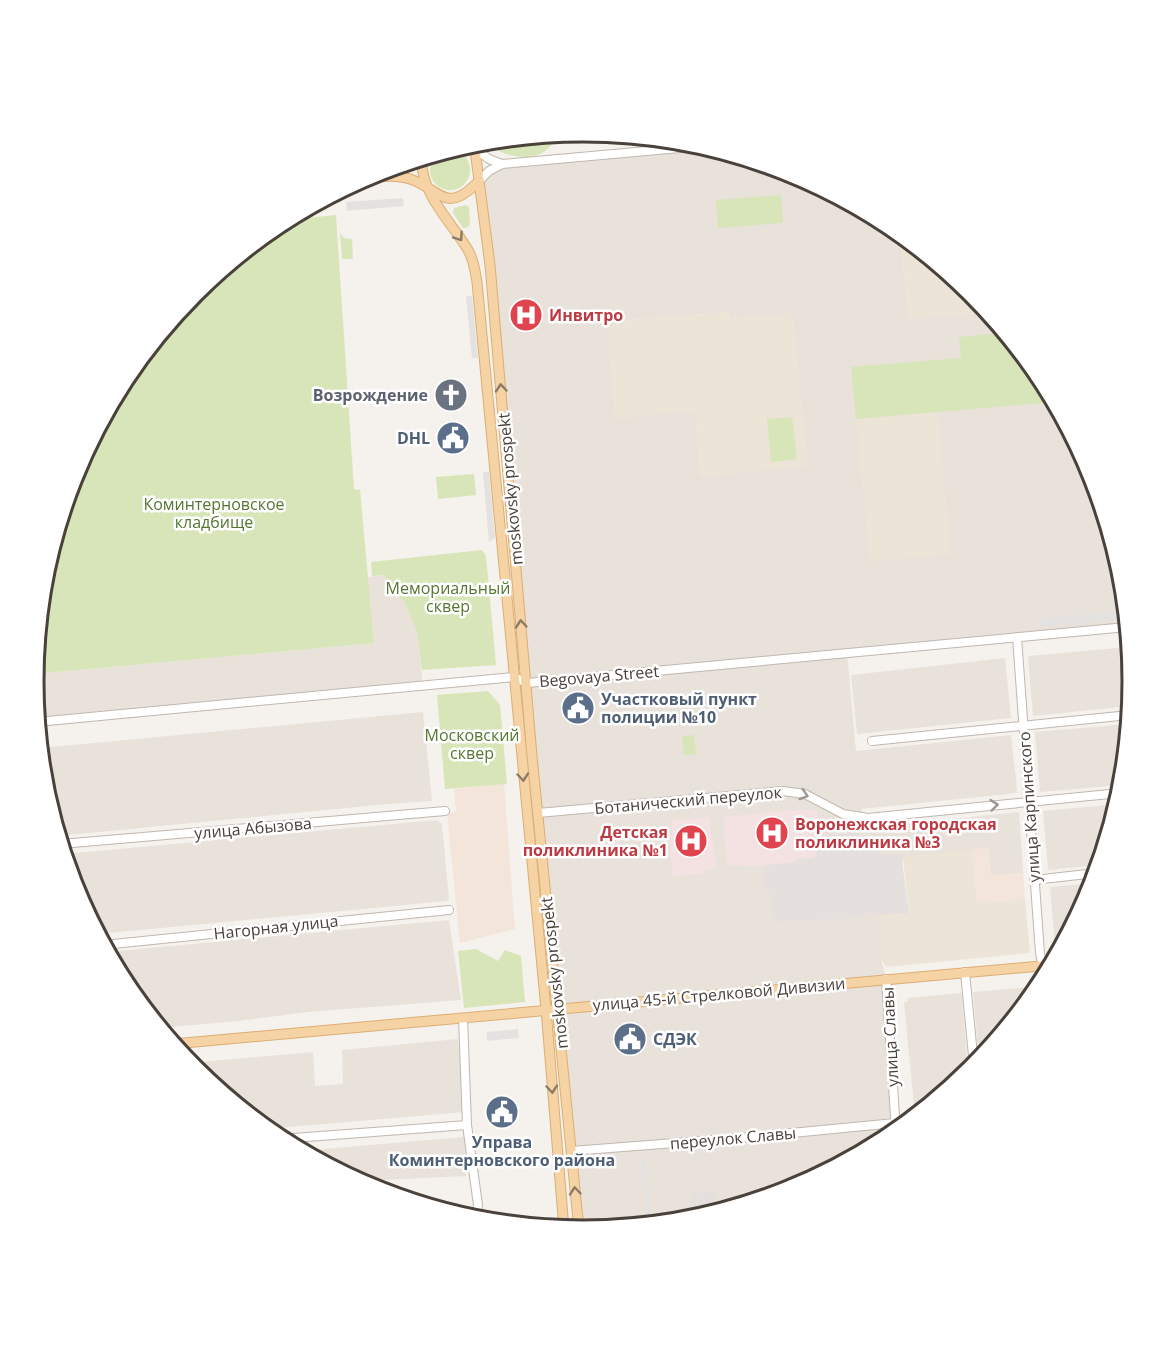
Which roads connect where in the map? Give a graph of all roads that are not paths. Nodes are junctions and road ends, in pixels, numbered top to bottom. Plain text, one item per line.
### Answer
1 (668, 149) edge
2 (480, 152) edge
3 (474, 153) edge
4 (502, 164) junction
5 (422, 167) edge
6 (395, 176) edge
7 (479, 181) junction
8 (427, 188) junction
9 (1118, 628) edge
10 (1017, 638) junction
11 (514, 677) junction
12 (527, 683) junction
13 (1120, 716) edge
14 (45, 721) edge
15 (1023, 726) junction
16 (872, 741) dead end
17 (1109, 794) edge
18 (1029, 801) junction
19 (445, 811) dead end
20 (538, 813) junction
21 (69, 843) edge
22 (1085, 874) edge
23 (1034, 880) junction
24 (449, 910) dead end
25 (113, 944) edge
26 (1045, 958) edge
27 (1038, 969) edge
28 (965, 972) junction
29 (886, 979) junction
30 (558, 1008) junction
31 (546, 1009) junction
32 (463, 1018) junction
33 (184, 1043) edge
34 (973, 1053) edge
35 (895, 1120) edge
36 (467, 1125) junction
37 (884, 1128) edge
38 (297, 1138) edge
39 (572, 1151) junction
40 (477, 1210) edge
41 (563, 1219) edge
42 (578, 1220) edge

1 - 4 street
2 - 4 street
3 - 7 main road, moskovsky prospekt
4 - 7 street
5 - 8 main road, moskovsky prospekt
6 - 8 main road
7 - 8 main road
12 -> 7 main road, moskovsky prospekt
8 -> 11 main road, moskovsky prospekt
9 - 10 street, Begovaya Street
10 - 12 street, Begovaya Street
10 - 15 street, улица Карпинского
11 - 12 street, Begovaya Street
11 - 14 street
11 -> 31 main road, moskovsky prospekt
12 - 20 main road, moskovsky prospekt
13 - 15 street
15 - 16 street
15 - 18 street, улица Карпинского
17 - 18 street, Ботанический переулок
20 -> 18 street, Ботанический переулок
18 - 23 street, улица Карпинского
19 - 21 street, улица Абызова
20 - 30 main road, moskovsky prospekt
22 - 23 street
23 - 26 street, улица Карпинского
24 - 25 street, Нагорная улица
27 - 28 main road, улица 45-й Стрелковой Дивизии
28 - 29 main road, улица 45-й Стрелковой Дивизии
28 - 34 street
29 - 30 main road, улица 45-й Стрелковой Дивизии
29 - 35 street, улица Славы
30 - 31 main road, улица 45-й Стрелковой Дивизии
30 - 39 main road, moskovsky prospekt
31 - 32 main road, улица 45-й Стрелковой Дивизии
31 -> 41 main road, moskovsky prospekt
32 - 33 main road, улица 45-й Стрелковой Дивизии
32 - 36 street
36 - 38 street
36 - 40 street
37 - 39 street, переулок Славы
42 -> 39 main road, moskovsky prospekt

